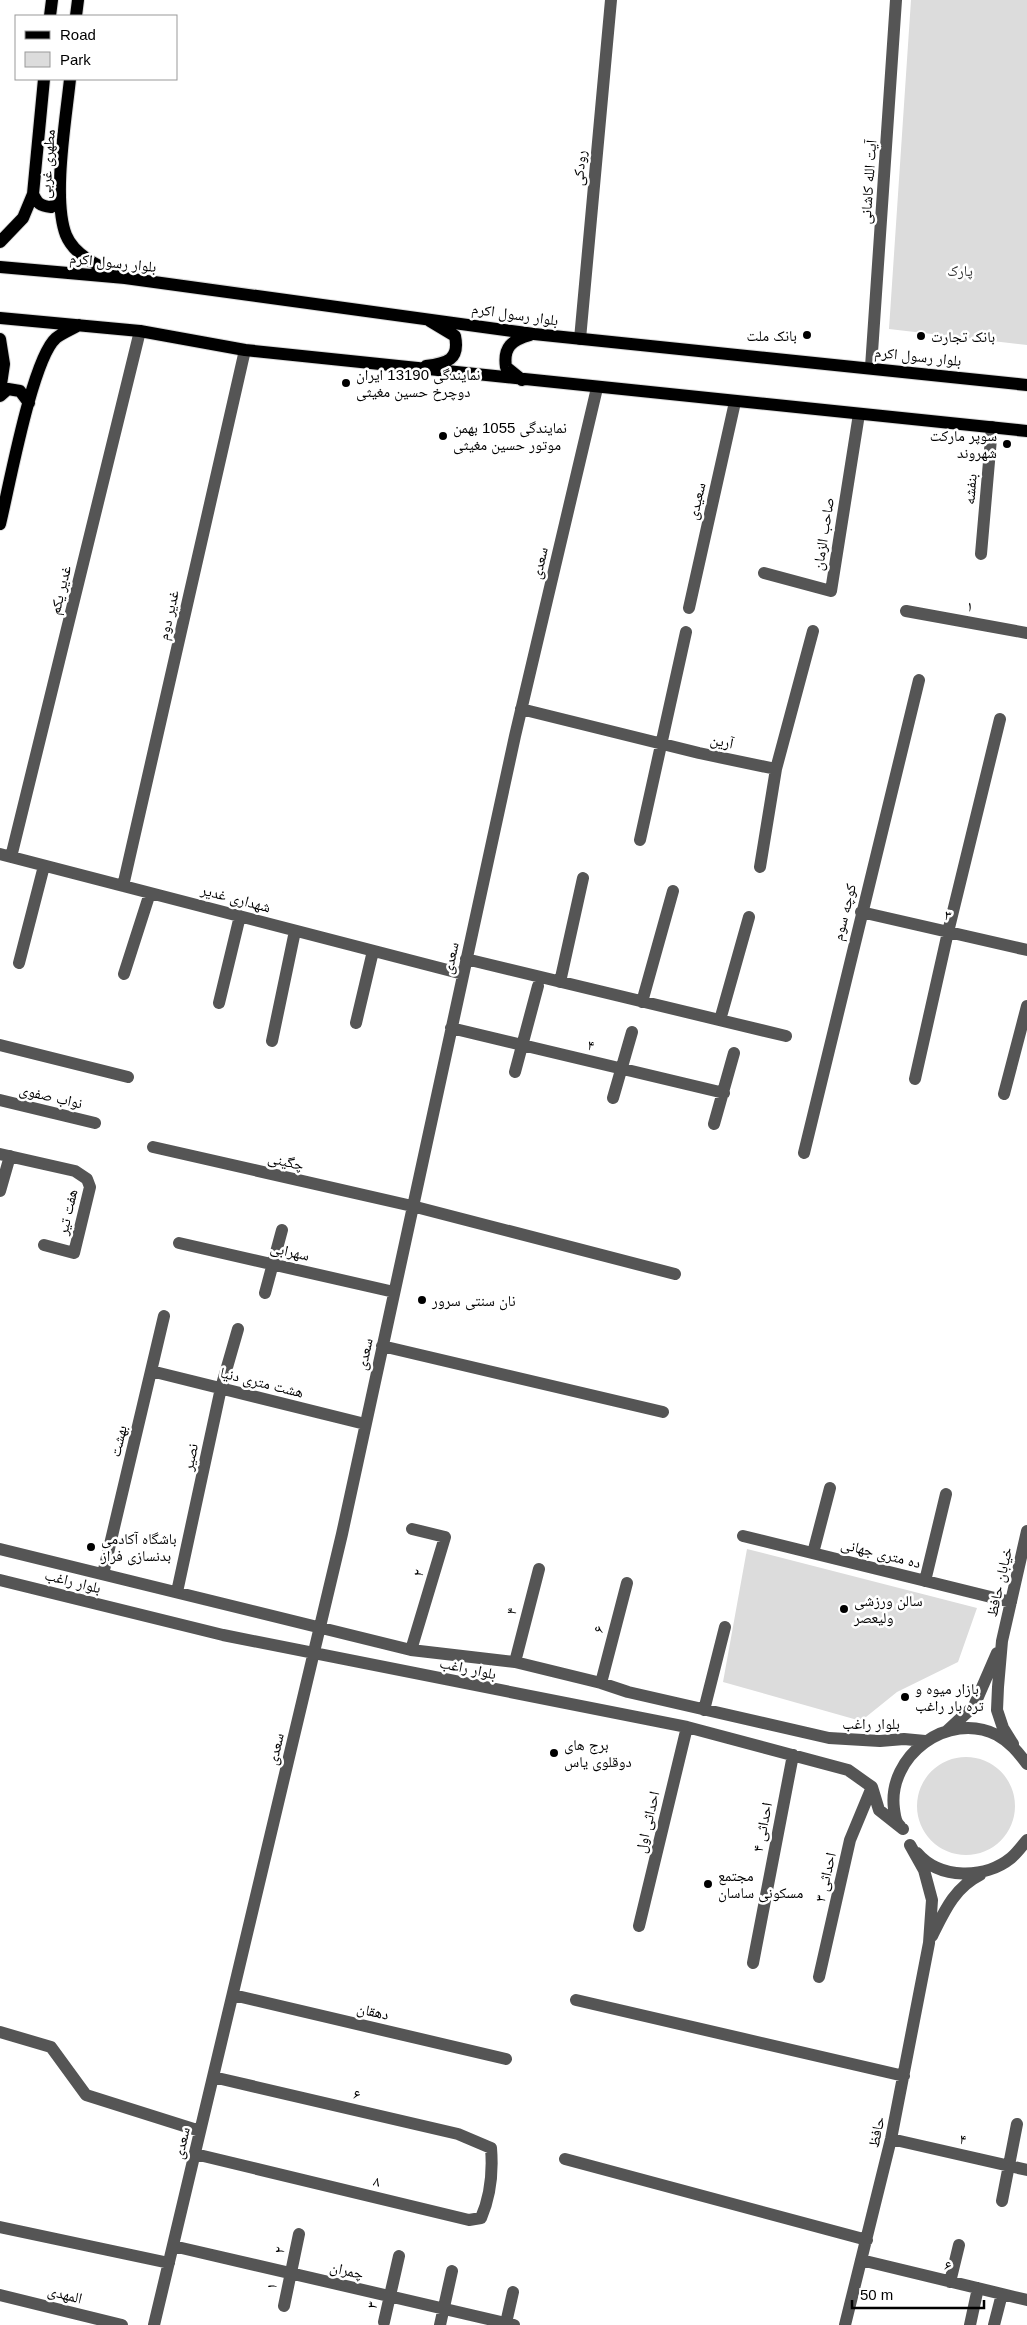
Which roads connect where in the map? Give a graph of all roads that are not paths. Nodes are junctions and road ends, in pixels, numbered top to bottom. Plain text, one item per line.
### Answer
1 (52, 0) edge
2 (78, 0) edge
3 (611, 0) edge
4 (896, 0) edge
5 (50, 15) edge
6 (76, 15) edge
7 (44, 80) edge
8 (70, 80) edge
9 (33, 194) junction
10 (59, 197) junction
11 (0, 242) edge
12 (0, 267) edge
13 (125, 278) junction
14 (0, 318) edge
15 (425, 318) junction
16 (79, 325) junction
17 (140, 331) junction
18 (534, 334) junction
19 (0, 339) edge
20 (580, 339) junction
21 (245, 350) junction
22 (871, 367) junction
23 (408, 368) junction
24 (522, 380) junction
25 (1027, 385) edge
26 (597, 388) junction
27 (0, 391) edge
28 (0, 396) edge
29 (735, 402) junction
30 (29, 403) junction
31 (858, 414) junction
32 (992, 427) junction
33 (1027, 431) edge
34 (0, 524) edge
35 (981, 554) dead end
36 (764, 573) dead end
37 (689, 608) dead end
38 (906, 611) dead end
39 (813, 631) dead end
40 (686, 632) dead end
41 (1027, 633) edge
42 (919, 680) dead end
43 (522, 709) junction
44 (1000, 719) dead end
45 (662, 744) junction
46 (776, 769) junction
47 (640, 840) dead end
48 (6, 856) edge
49 (44, 866) junction
50 (760, 867) dead end
51 (582, 878) dead end
52 (123, 886) junction
53 (673, 891) dead end
54 (150, 893) junction
55 (861, 912) junction
56 (240, 916) junction
57 (749, 917) dead end
58 (295, 930) junction
59 (948, 932) junction
60 (1027, 950) edge
61 (373, 951) junction
62 (466, 959) junction
63 (20, 963) dead end
64 (124, 974) dead end
65 (463, 974) junction
66 (560, 982) junction
67 (538, 986) dead end
68 (219, 1002) dead end
69 (642, 1002) junction
70 (1027, 1006) edge
71 (720, 1020) junction
72 (356, 1023) dead end
73 (451, 1028) junction
74 (632, 1032) dead end
75 (786, 1036) dead end
76 (272, 1041) dead end
77 (0, 1045) edge
78 (522, 1045) junction
79 (734, 1053) dead end
80 (621, 1069) junction
81 (515, 1072) dead end
82 (128, 1077) dead end
83 (915, 1079) dead end
84 (724, 1093) junction
85 (1004, 1094) dead end
86 (612, 1098) dead end
87 (0, 1100) edge
88 (95, 1123) dead end
89 (714, 1124) dead end
90 (153, 1147) dead end
91 (804, 1153) dead end
92 (5, 1155) edge
93 (0, 1191) edge
94 (412, 1206) junction
95 (282, 1230) dead end
96 (179, 1243) dead end
97 (44, 1245) dead end
98 (273, 1264) junction
99 (676, 1274) dead end
100 (394, 1292) junction
101 (265, 1293) dead end
102 (164, 1316) dead end
103 (238, 1328) dead end
104 (382, 1346) junction
105 (151, 1371) junction
106 (221, 1388) junction
107 (663, 1412) dead end
108 (366, 1424) junction
109 (830, 1488) dead end
110 (946, 1494) dead end
111 (412, 1529) dead end
112 (1027, 1531) edge
113 (743, 1536) dead end
114 (0, 1549) edge
115 (813, 1553) junction
116 (539, 1569) dead end
117 (103, 1574) junction
118 (0, 1580) edge
119 (925, 1581) junction
120 (627, 1583) dead end
121 (177, 1592) junction
122 (1011, 1602) junction
123 (725, 1627) dead end
124 (320, 1628) junction
125 (1002, 1641) junction
126 (411, 1650) junction
127 (314, 1652) junction
128 (514, 1662) junction
129 (601, 1683) junction
130 (704, 1710) junction
131 (688, 1727) junction
132 (947, 1731) junction
133 (925, 1741) junction
134 (1016, 1748) junction
135 (793, 1755) junction
136 (1027, 1764) edge
137 (872, 1787) junction
138 (903, 1829) junction
139 (1027, 1840) edge
140 (910, 1845) junction
141 (1027, 1848) edge
142 (1012, 1858) junction
143 (990, 1870) junction
144 (639, 1926) dead end
145 (929, 1943) junction
146 (753, 1963) dead end
147 (819, 1977) dead end
148 (233, 1995) junction
149 (576, 2000) dead end
150 (0, 2032) edge
151 (506, 2059) dead end
152 (904, 2076) junction
153 (213, 2077) junction
154 (1017, 2124) dead end
155 (200, 2131) junction
156 (892, 2139) junction
157 (491, 2148) joint
158 (195, 2154) junction
159 (565, 2159) dead end
160 (1008, 2166) junction
161 (1027, 2170) edge
162 (1002, 2200) dead end
163 (0, 2227) edge
164 (299, 2234) dead end
165 (867, 2240) junction
166 (959, 2245) dead end
167 (173, 2246) junction
168 (399, 2256) dead end
169 (861, 2260) junction
170 (169, 2263) junction
171 (452, 2271) dead end
172 (290, 2273) junction
173 (950, 2282) junction
174 (978, 2288) junction
175 (513, 2292) dead end
176 (1002, 2294) junction
177 (0, 2296) edge
178 (391, 2297) junction
179 (1027, 2300) edge
180 (284, 2306) dead end
181 (444, 2309) junction
182 (384, 2322) dead end
183 (510, 2324) edge
184 (122, 2325) edge
185 (154, 2325) edge
186 (440, 2325) edge
187 (845, 2325) edge
188 (970, 2325) edge
189 (994, 2325) edge

1 - 5 main road
2 - 6 main road
3 - 20 street, رودکی
4 - 22 street, آیت الله کاشانی
7 - 9 main road, مطهری غربی
8 - 10 main road, مطهری غربی
9 - 10 main road
9 - 11 main road, مطهری غربی
10 - 13 main road, مطهری غربی
12 - 13 main road, بلوار رسول اکرم
13 - 15 main road, بلوار رسول اکرم
14 - 16 main road
15 - 18 main road, بلوار رسول اکرم
15 - 23 main road
16 - 17 main road
16 - 30 main road
17 - 21 main road
17 - 48 street, غدیر یکم
18 - 20 main road, بلوار رسول اکرم
18 - 24 main road
19 - 27 main road
20 - 22 main road, بلوار رسول اکرم
21 - 23 main road
21 - 52 street, غدیر دوم
22 - 25 main road, بلوار رسول اکرم
23 - 24 main road
24 - 26 main road
26 - 29 main road
26 - 43 street, سعدی
28 - 30 main road
29 - 31 main road
29 - 37 street, سعیدی
30 - 34 main road
31 - 32 main road
31 - 36 street, صاحب الزمان
32 - 33 main road
32 - 35 street, بنفشه
38 - 41 street, ۱
39 - 46 street
40 - 45 street
42 - 55 street, کوچه سوم
43 - 45 street, آرین
43 - 62 street, سعدی
44 - 59 street
45 - 46 street, آرین
45 - 47 street
46 - 50 street
48 - 49 street, شهداری غدیر
49 - 52 street, شهداری غدیر
49 - 63 street
51 - 66 street
52 - 54 street, شهداری غدیر
53 - 69 street
54 - 56 street, شهداری غدیر
54 - 64 street
55 - 59 street, ۳
55 - 91 street, کوچه سوم
56 - 58 street, شهداری غدیر
56 - 68 street
57 - 71 street
58 - 61 street, شهداری غدیر
58 - 76 street
59 - 60 street, ۳
59 - 83 street
61 - 65 street, شهداری غدیر
61 - 72 street
62 - 65 street, سعدی
62 - 66 street
65 - 73 street, سعدی
66 - 69 street
67 - 78 street
69 - 71 street
70 - 85 street
71 - 75 street
73 - 78 street, ۴
73 - 94 street, سعدی
74 - 80 street
77 - 82 street
78 - 80 street, ۴
78 - 81 street
79 - 84 street
80 - 84 street, ۴
80 - 86 street
84 - 89 street
87 - 88 street, نواب صفوی
90 - 94 street, چگینی
92 - 93 street
92 - 97 street, هفت تیر
94 - 99 street, چگینی
94 - 100 street, سعدی
95 - 98 street
96 - 98 street, سهرابی
98 - 100 street, سهرابی
98 - 101 street
100 - 104 street, سعدی
102 - 105 street, بهشت
103 - 106 street, نصیر
104 - 107 street
104 - 108 street, سعدی
105 - 106 street, هشت متری دنیا
105 - 117 street, بهشت
106 - 108 street, هشت متری دنیا
106 - 121 street, نصیر
108 - 124 street, سعدی
109 - 115 street
110 - 119 street
111 - 126 street, ۲
112 - 122 street, خیابان حافظ
113 - 115 street, ده متری جهانی
114 - 117 street, بلوار راغب
115 - 119 street, ده متری جهانی
116 - 128 street, ۴
117 - 121 street, بلوار راغب
118 - 127 street, بلوار راغب
119 - 122 street, ده متری جهانی
120 - 129 street, ۶
121 - 124 street, بلوار راغب
122 - 125 street, خیابان حافظ
123 - 130 street
124 - 126 street, بلوار راغب
124 - 127 street, سعدی
125 - 132 street, خیابان حافظ
125 - 134 street, خیابان حافظ
126 - 128 street, بلوار راغب
127 - 131 street, بلوار راغب
127 - 148 street, سعدی
128 - 129 street, بلوار راغب
129 - 130 street, بلوار راغب
130 - 133 street, بلوار راغب
131 - 135 street, بلوار راغب
131 - 144 street, احداثی اول
132 - 133 street
132 - 134 street
133 - 138 street, حافظ
134 - 136 street, خیابان حافظ
135 - 137 street, بلوار راغب
135 - 146 street, احداثی ۴
137 - 138 street
137 - 147 street, احداثی ۳
138 - 140 street, حافظ
139 - 142 street
140 - 143 street
140 - 145 street, حافظ
141 - 142 street
142 - 143 street, حافظ
143 - 145 street, حافظ
145 - 152 street, حافظ
148 - 151 street, دهقان
148 - 153 street, سعدی
149 - 152 street
150 - 155 street
152 - 156 street, حافظ
153 - 155 street, سعدی
153 - 157 street, ۶
154 - 160 street
155 - 158 street, سعدی
156 - 160 street, ۴
156 - 165 street, حافظ
157 - 158 street, ۸
158 - 167 street, سعدی
159 - 165 street
160 - 161 street, ۴
160 - 162 street
163 - 170 street
164 - 172 street, ۲
165 - 169 street, حافظ
166 - 173 street
167 - 170 street, سعدی
167 - 172 street, چمران
168 - 178 street
169 - 173 street, ۶
169 - 187 street, حافظ
170 - 185 street, سعدی
171 - 181 street
172 - 178 street, چمران
172 - 180 street, ۱
173 - 174 street, ۶
174 - 176 street, ۶
174 - 188 street
175 - 183 street
176 - 179 street, ۶
176 - 189 street
177 - 184 street, المهدی
178 - 181 street, چمران
178 - 182 street, ۳
181 - 183 street, چمران
181 - 186 street

